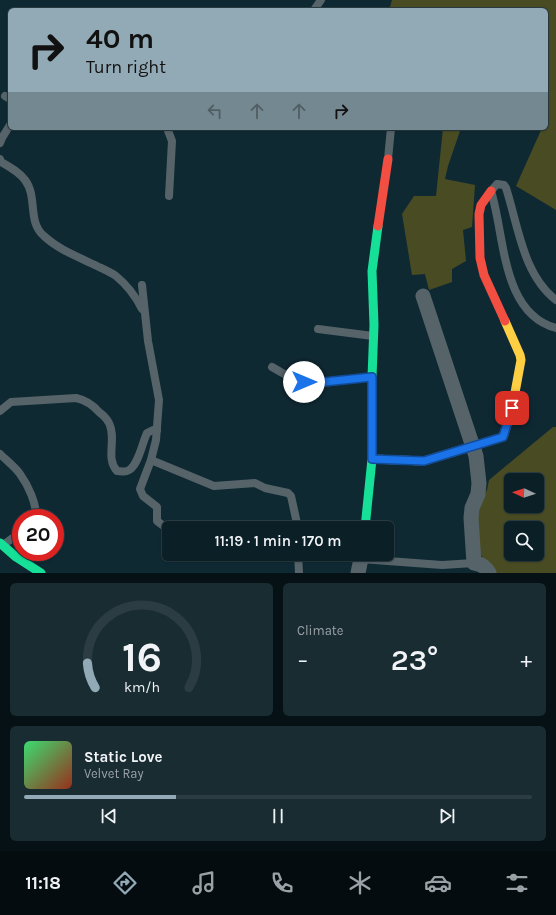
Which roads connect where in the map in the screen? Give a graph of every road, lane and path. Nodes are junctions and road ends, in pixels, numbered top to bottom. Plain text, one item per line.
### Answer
1 (8, 128) edge
2 (168, 130) edge
3 (391, 130) edge
4 (0, 143) edge
5 (388, 159) joint
6 (0, 160) edge
7 (491, 191) junction
8 (169, 196) dead end
9 (142, 286) dead end
10 (423, 296) dead end
11 (556, 300) edge
12 (145, 313) junction
13 (556, 328) edge
14 (318, 329) dead end
15 (374, 336) junction
16 (272, 367) dead end
17 (372, 377) junction
18 (0, 411) edge
19 (157, 430) junction
20 (474, 446) junction
21 (0, 454) edge
22 (372, 459) junction
23 (151, 460) junction
24 (36, 509) edge
25 (296, 521) edge
26 (366, 521) edge
27 (162, 525) edge
28 (12, 538) edge
29 (1, 545) edge
30 (298, 561) edge
31 (360, 562) edge
32 (474, 563) junction
33 (42, 573) edge
34 (299, 573) edge
35 (489, 573) edge

1 - 4 lane
2 - 8 lane
3 - 5 lane
5 - 15 street
6 - 12 lane
7 - 11 lane
7 - 13 lane
7 - 20 street
9 - 12 lane
10 - 20 street
12 - 19 lane
14 - 15 lane
15 - 17 street
16 - 17 lane
17 - 22 street
18 - 19 lane
19 - 23 lane
20 - 22 street
20 - 32 street
21 - 24 lane
22 - 26 street
23 - 25 lane
23 - 27 lane
28 - 29 lane
29 - 33 street
30 - 34 lane
31 - 32 lane
32 - 35 street

